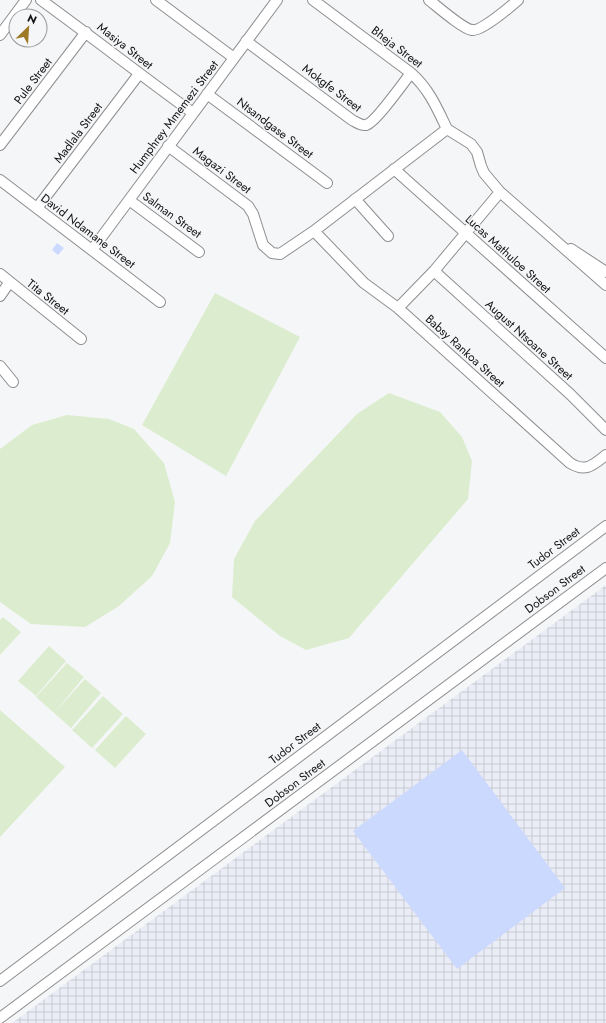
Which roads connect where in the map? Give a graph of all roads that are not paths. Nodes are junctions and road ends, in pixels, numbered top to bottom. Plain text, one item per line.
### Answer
1 (26, 0) edge
2 (41, 0) edge
3 (156, 0) edge
4 (313, 0) edge
5 (429, 0) edge
6 (518, 0) edge
7 (273, 1) edge
8 (86, 32) junction
9 (0, 35) edge
10 (246, 41) junction
11 (234, 58) junction
12 (411, 73) junction
13 (139, 74) junction
14 (207, 94) junction
15 (193, 113) junction
16 (447, 129) junction
17 (0, 145) edge
18 (168, 146) junction
19 (394, 169) junction
20 (0, 180) edge
21 (327, 183) dead end
22 (500, 192) junction
23 (356, 199) junction
24 (129, 200) junction
25 (37, 208) junction
26 (314, 231) junction
27 (465, 233) junction
28 (388, 236) dead end
29 (554, 239) junction
30 (92, 250) junction
31 (199, 252) dead end
32 (434, 271) junction
33 (606, 272) edge
34 (0, 274) edge
35 (9, 283) junction
36 (606, 285) edge
37 (0, 296) edge
38 (160, 302) dead end
39 (398, 308) junction
40 (81, 339) dead end
41 (606, 358) edge
42 (0, 366) edge
43 (13, 382) dead end
44 (606, 430) edge
45 (606, 455) edge
46 (606, 526) edge
47 (606, 568) edge
48 (0, 981) edge
49 (0, 1018) edge

1 - 9 street
2 - 8 street, Masiya Street
3 - 11 street
4 - 12 street, Bheja Street
5 - 6 street
7 - 10 street, Humphrey Mmemezi Street
8 - 13 street, Masiya Street
8 - 17 street, Pule Street
10 - 11 street, Humphrey Mmemezi Street
10 - 12 street, Mokgfe Street
11 - 14 street, Humphrey Mmemezi Street
12 - 16 street, Bheja Street
13 - 15 street, Masiya Street
13 - 25 street, Madlala Street
14 - 15 street, Humphrey Mmemezi Street
14 - 21 street, Ntsandgase Street
15 - 18 street, Humphrey Mmemezi Street
16 - 19 street
16 - 22 street
18 - 24 street, Humphrey Mmemezi Street
18 - 26 street, Magazi Street
19 - 23 street
19 - 27 street, Lucas Mathuloe Street
20 - 25 street, David Ndamane Street
22 - 27 street
22 - 29 street
23 - 26 street
23 - 28 street
24 - 30 street, Humphrey Mmemezi Street
24 - 31 street, Salman Street
25 - 30 street, David Ndamane Street
26 - 39 street, Babsy Rankoa Street
27 - 32 street
27 - 41 street, Lucas Mathuloe Street
29 - 33 street
29 - 36 street
30 - 38 street, David Ndamane Street
32 - 39 street
32 - 44 street, August Ntsoane Street
34 - 35 street, Tita Street
35 - 37 street
35 - 40 street, Tita Street
39 - 45 street, Babsy Rankoa Street
42 - 43 street
46 - 48 street, Tudor Street
47 - 49 street, Dobson Street

